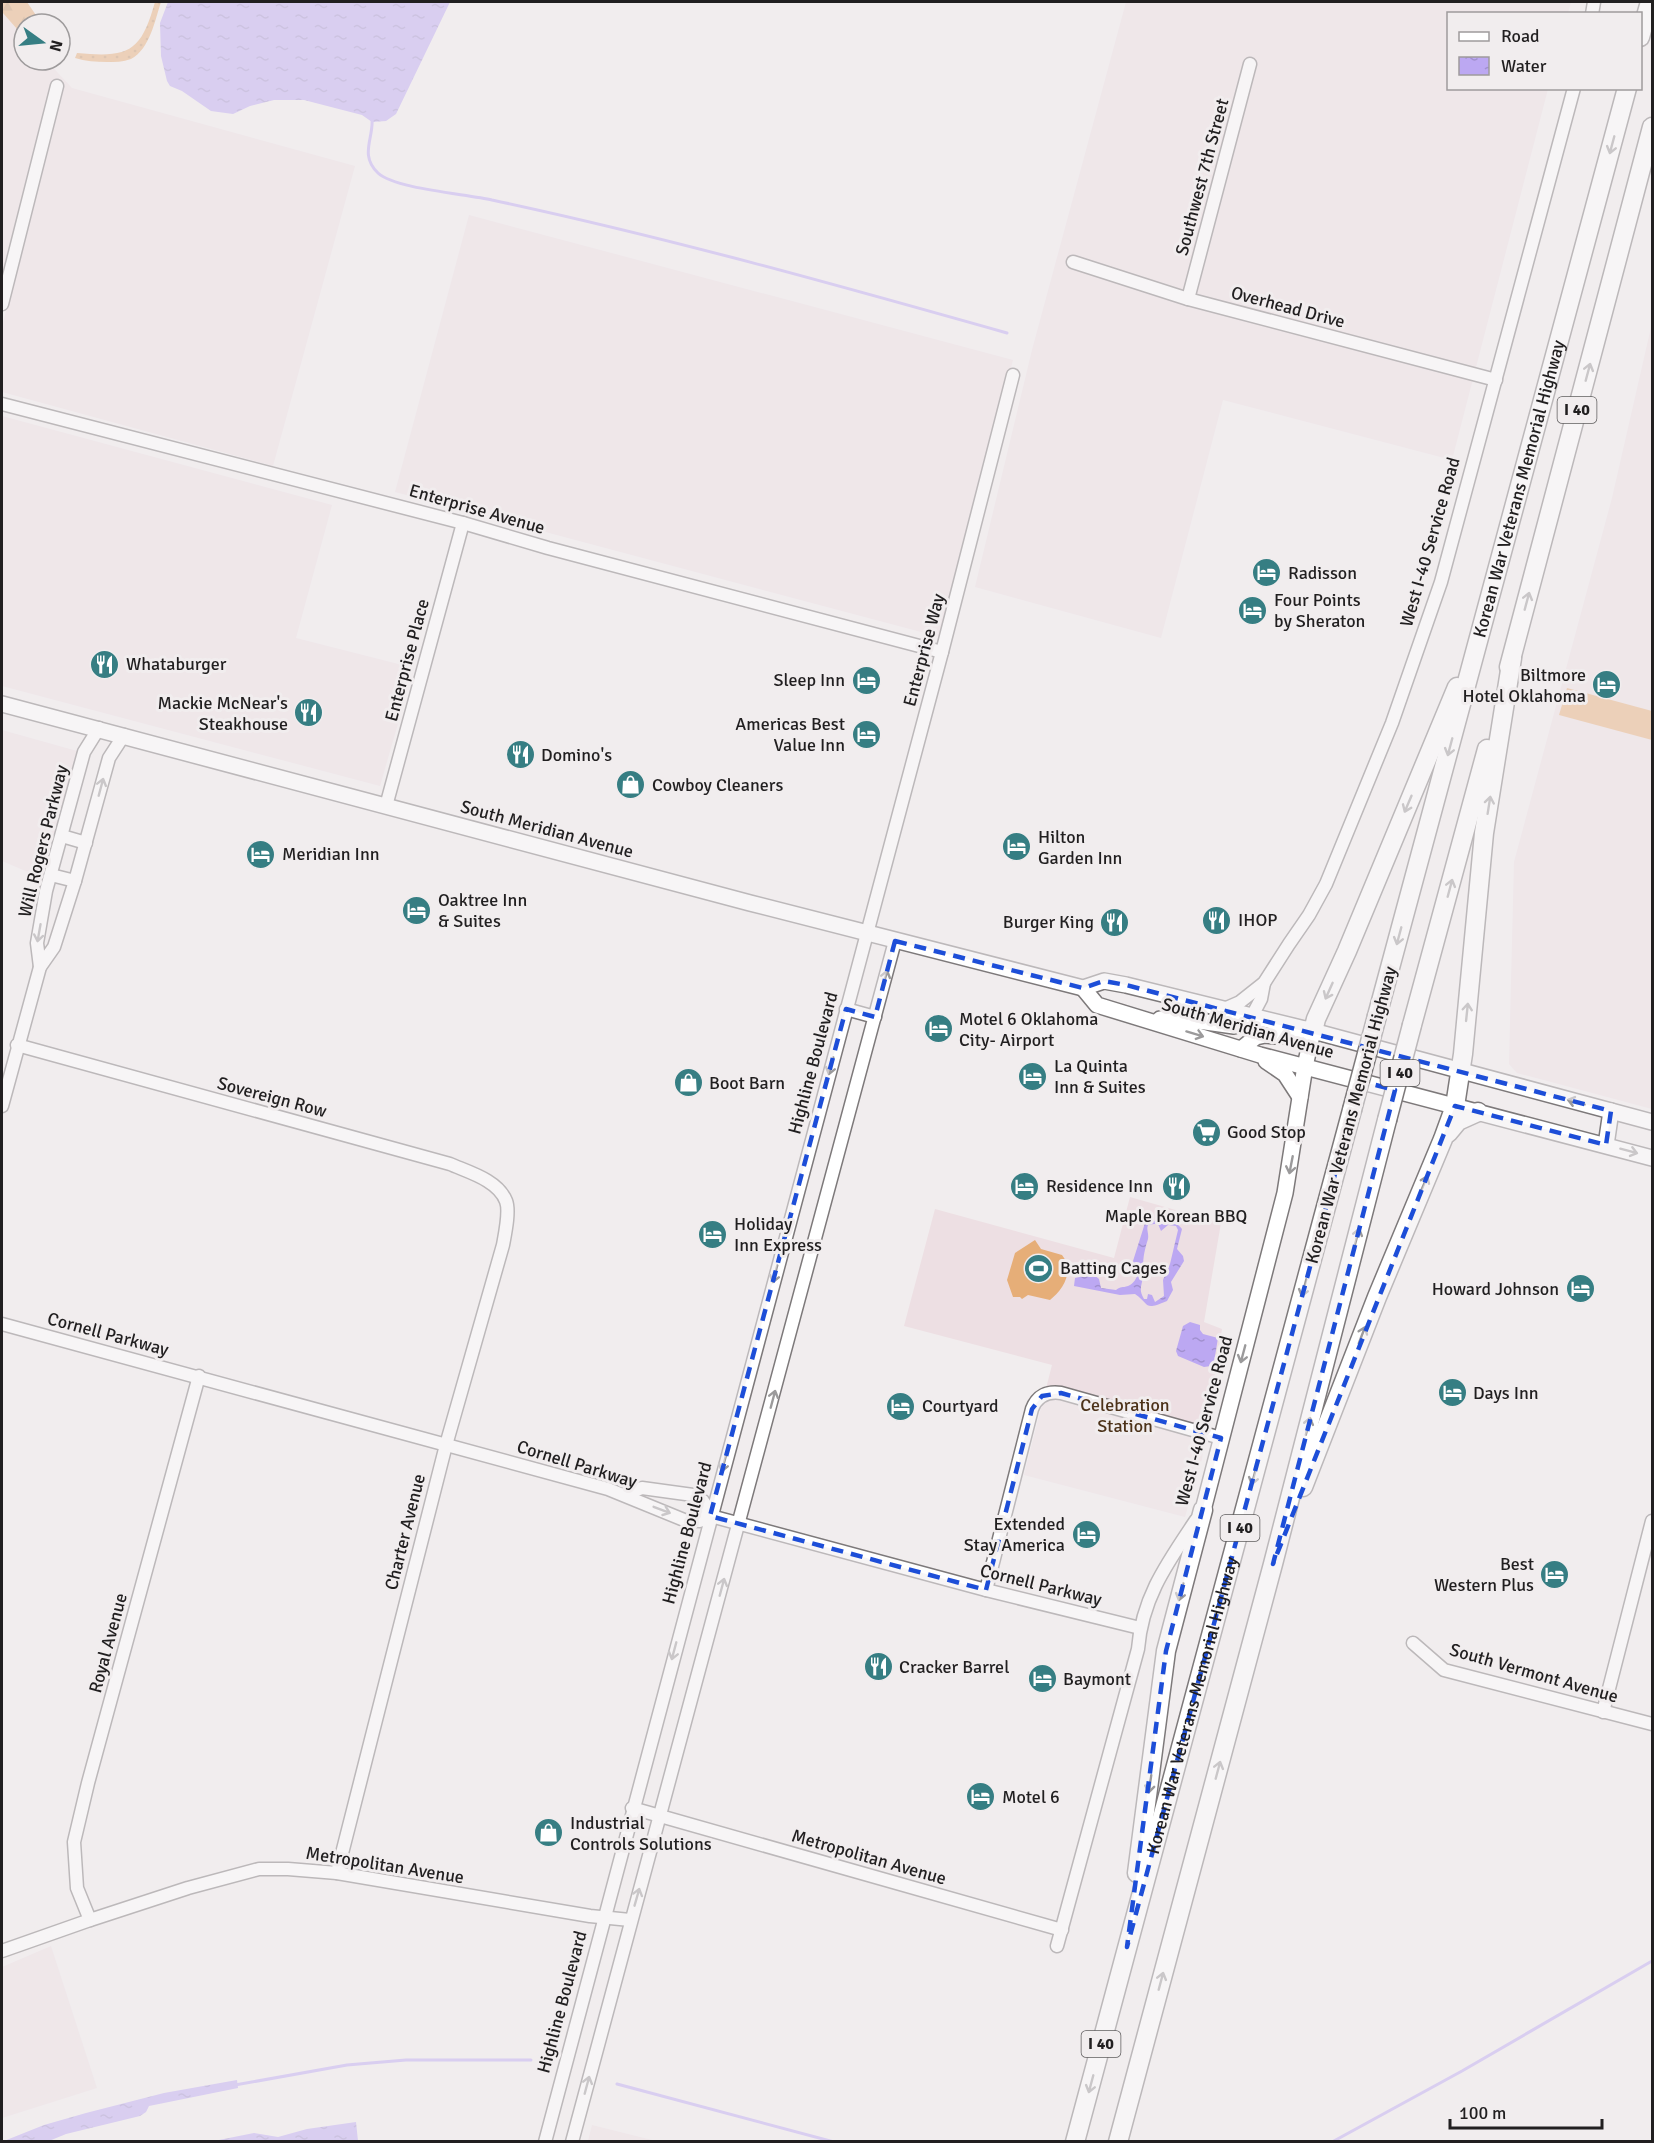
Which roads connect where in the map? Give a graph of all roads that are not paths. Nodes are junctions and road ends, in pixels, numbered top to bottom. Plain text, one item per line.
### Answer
1 (1650, 2) edge
2 (1642, 33) edge
3 (1250, 64) dead end
4 (57, 86) dead end
5 (1573, 90) edge
6 (1626, 90) edge
7 (1653, 127) edge
8 (1073, 262) dead end
9 (1188, 299) junction
10 (2, 304) edge
11 (1013, 375) dead end
12 (1496, 380) junction
13 (2, 404) edge
14 (463, 523) junction
15 (1482, 630) junction
16 (942, 652) junction
17 (1512, 658) junction
18 (2, 704) edge
19 (99, 728) junction
20 (124, 735) junction
21 (386, 806) junction
22 (62, 836) junction
23 (86, 843) junction
24 (51, 875) junction
25 (75, 881) junction
26 (867, 933) junction
27 (895, 940) junction
28 (40, 967) junction
29 (1264, 982) junction
30 (1083, 988) junction
31 (846, 1009) junction
32 (1224, 1009) junction
33 (1252, 1016) junction
34 (875, 1017) junction
35 (1150, 1020) junction
36 (1309, 1030) junction
37 (17, 1045) junction
38 (1241, 1049) junction
39 (1260, 1054) junction
40 (1305, 1066) junction
41 (1461, 1071) junction
42 (1300, 1097) junction
43 (2, 1106) edge
44 (1455, 1106) junction
45 (1611, 1111) junction
46 (1478, 1112) junction
47 (1653, 1122) edge
48 (1443, 1139) junction
49 (1606, 1145) junction
50 (1653, 1158) edge
51 (506, 1201) joint
52 (2, 1324) edge
53 (199, 1377) junction
54 (1221, 1438) junction
55 (446, 1445) junction
56 (625, 1494) junction
57 (1203, 1510) junction
58 (708, 1516) junction
59 (1653, 1521) edge
60 (739, 1524) junction
61 (1273, 1564) junction
62 (986, 1590) junction
63 (1140, 1628) junction
64 (1413, 1643) dead end
65 (1603, 1712) junction
66 (1653, 1724) edge
67 (632, 1808) junction
68 (660, 1816) junction
69 (337, 1873) junction
70 (603, 1917) junction
71 (90, 1920) junction
72 (630, 1920) junction
73 (1062, 1930) junction
74 (1057, 1946) dead end
75 (1127, 1947) junction
76 (2, 1951) edge
77 (544, 2142) edge
78 (572, 2142) edge
79 (1075, 2142) edge
80 (1118, 2142) edge

1 - 2 highway
3 - 9 street, Southwest 7th Street
4 - 10 street
5 - 12 street, West I-40 Service Road
6 -> 15 highway, Korean War Veterans Memorial Highway / I 40
17 -> 7 highway, Korean War Veterans Memorial Highway / I 40
8 - 9 street, Overhead Drive
9 - 12 street, Overhead Drive
11 - 16 street, Enterprise Way
12 - 29 street, West I-40 Service Road
13 - 14 street, Enterprise Avenue
14 - 16 street, Enterprise Avenue
14 - 21 street, Enterprise Place
15 -> 36 highway
15 -> 75 highway, Korean War Veterans Memorial Highway / I 40, bridge
16 - 26 street, Enterprise Way
41 -> 17 highway
61 -> 17 highway, Korean War Veterans Memorial Highway / I 40, bridge
18 - 19 main road, South Meridian Avenue
19 - 20 main road, South Meridian Avenue
19 - 22 street, Will Rogers Parkway
20 - 21 main road, South Meridian Avenue
23 -> 20 street, Will Rogers Parkway
21 - 26 main road, South Meridian Avenue
22 - 23 street
22 - 24 street, Will Rogers Parkway
23 - 25 street, Will Rogers Parkway
24 - 25 street
24 -> 28 street, Will Rogers Parkway
25 - 28 street, Will Rogers Parkway
26 - 27 main road, South Meridian Avenue
26 - 31 street, Highline Boulevard
27 - 30 main road, South Meridian Avenue
34 -> 27 street
28 - 37 street, Will Rogers Parkway
29 - 32 street, West I-40 Service Road
29 - 33 street, West I-40 Service Road
30 - 32 main road, South Meridian Avenue
30 - 35 main road, South Meridian Avenue
31 - 34 street
31 -> 58 street, Highline Boulevard
32 - 33 main road, South Meridian Avenue
33 - 35 main road
33 - 36 main road, South Meridian Avenue
60 -> 34 street
35 -> 38 main road, South Meridian Avenue
36 - 38 main road
36 - 40 main road, West I-40 Service Road
36 - 41 main road, South Meridian Avenue
37 - 43 street, Will Rogers Parkway
37 - 51 street, Sovereign Row
38 - 39 main road, South Meridian Avenue
39 - 40 main road, South Meridian Avenue
39 - 42 main road
40 - 42 main road, West I-40 Service Road
40 - 44 main road, South Meridian Avenue
41 - 44 highway
45 -> 41 main road, South Meridian Avenue
42 -> 54 main road, West I-40 Service Road
44 - 46 main road, South Meridian Avenue
44 - 48 highway
45 - 47 main road, South Meridian Avenue
45 - 49 main road
46 - 48 highway
46 - 49 main road, South Meridian Avenue
61 -> 48 highway
49 -> 50 main road, South Meridian Avenue
51 - 55 street, Charter Avenue
52 - 53 street, Cornell Parkway
53 - 55 street, Cornell Parkway
53 - 71 street, Royal Avenue
54 - 57 main road, West I-40 Service Road
54 - 62 street
55 - 56 street, Cornell Parkway
55 - 69 street, Charter Avenue
56 -> 58 street, Cornell Parkway
56 - 58 street
57 - 63 street, West I-40 Service Road
57 -> 75 highway
58 - 60 street, Cornell Parkway
58 -> 67 street, Highline Boulevard
59 - 65 street
60 - 62 street, Cornell Parkway
68 -> 60 street
80 -> 61 highway, Korean War Veterans Memorial Highway / I 40
62 - 63 street, Cornell Parkway
63 - 73 street, West I-40 Service Road
64 - 65 street, South Vermont Avenue
65 - 66 street, South Vermont Avenue
67 - 68 street, Metropolitan Avenue
67 - 70 street, Highline Boulevard
72 -> 68 street
68 - 73 street, Metropolitan Avenue
69 - 70 street, Metropolitan Avenue
69 - 71 street, Metropolitan Avenue
70 - 72 street, Metropolitan Avenue
70 - 77 street, Highline Boulevard
71 - 76 street, Metropolitan Avenue
78 -> 72 street
73 - 74 street, West I-40 Service Road
75 -> 79 highway, Korean War Veterans Memorial Highway / I 40

